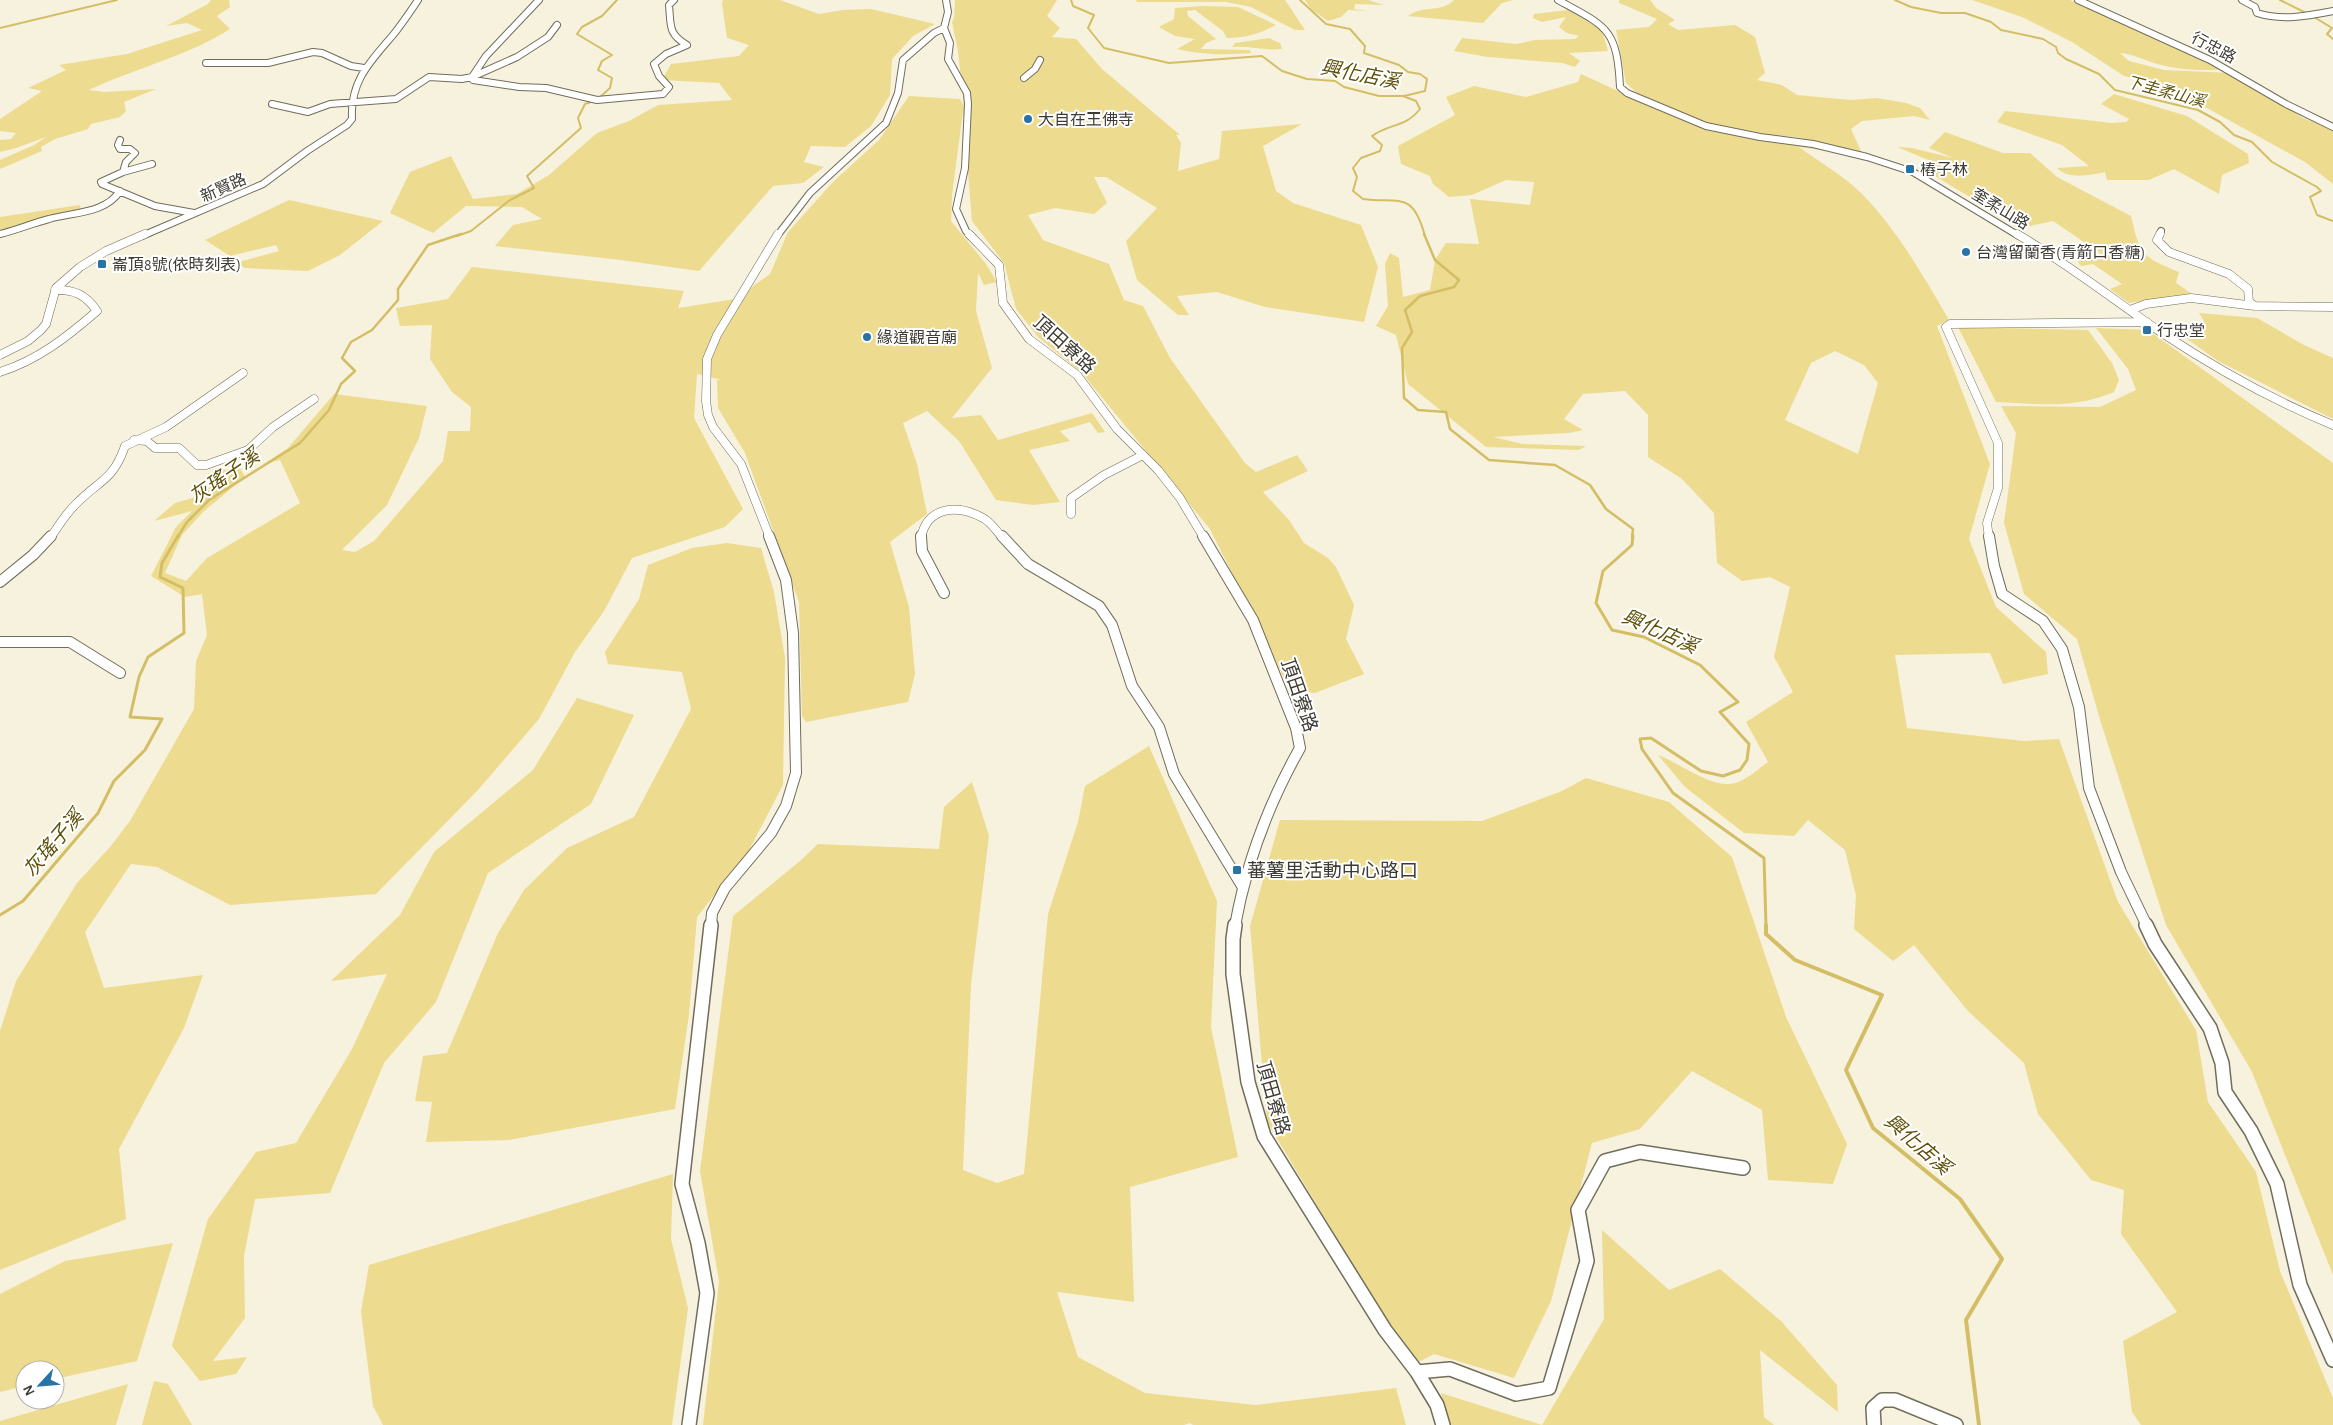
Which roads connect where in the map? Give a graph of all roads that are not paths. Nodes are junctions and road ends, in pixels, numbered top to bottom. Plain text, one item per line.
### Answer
1 (418, 0) edge
2 (539, 0) edge
3 (674, 0) edge
4 (946, 0) edge
5 (1558, 0) edge
6 (2078, 0) edge
7 (2242, 0) edge
8 (2333, 11) edge
9 (557, 24) dead end
10 (944, 28) junction
11 (1040, 60) dead end
12 (206, 63) dead end
13 (364, 68) junction
14 (472, 77) junction
15 (1024, 78) dead end
16 (351, 102) junction
17 (272, 104) dead end
18 (2333, 127) edge
19 (120, 140) dead end
20 (152, 164) dead end
21 (123, 172) junction
22 (120, 191) junction
23 (197, 213) junction
24 (2161, 231) dead end
25 (0, 234) edge
26 (55, 290) junction
27 (2255, 306) junction
28 (2333, 307) edge
29 (2130, 310) junction
30 (2147, 322) junction
31 (0, 355) edge
32 (0, 372) edge
33 (243, 373) dead end
34 (314, 399) dead end
35 (2333, 426) edge
36 (134, 440) junction
37 (1143, 455) junction
38 (1072, 514) dead end
39 (0, 582) edge
40 (944, 593) dead end
41 (0, 642) edge
42 (120, 672) dead end
43 (1242, 886) junction
44 (1742, 1168) dead end
45 (2333, 1360) edge
46 (1417, 1372) junction
47 (689, 1425) edge
48 (1443, 1425) edge
49 (1874, 1425) edge
50 (1956, 1425) edge

1 - 13 street, 新賢路
2 - 14 street
3 - 14 street
4 - 10 street
5 - 29 street, 奎柔山路
6 - 18 street, 行忠路
7 - 8 street
9 - 14 street
10 - 37 street, 頂田寮路
10 - 47 street
11 - 15 street
12 - 13 street
13 - 16 street, 新賢路
14 - 16 street
16 - 17 street
16 - 23 street, 新賢路
19 - 21 street
20 - 21 street
21 - 22 street
22 - 23 street
22 - 25 street
23 - 26 street, 新賢路
24 - 27 street
26 - 31 street
26 - 32 street
27 - 28 street
27 - 29 street
29 - 30 street, 奎柔山路
30 - 35 street, 奎柔山路
30 - 45 street
33 - 36 street
34 - 36 street
36 - 39 street
37 - 38 street
37 - 43 street, 頂田寮路
40 - 43 street
41 - 42 street
43 - 46 street, 頂田寮路
44 - 46 street
46 - 48 street, 頂田寮路
49 - 50 street

